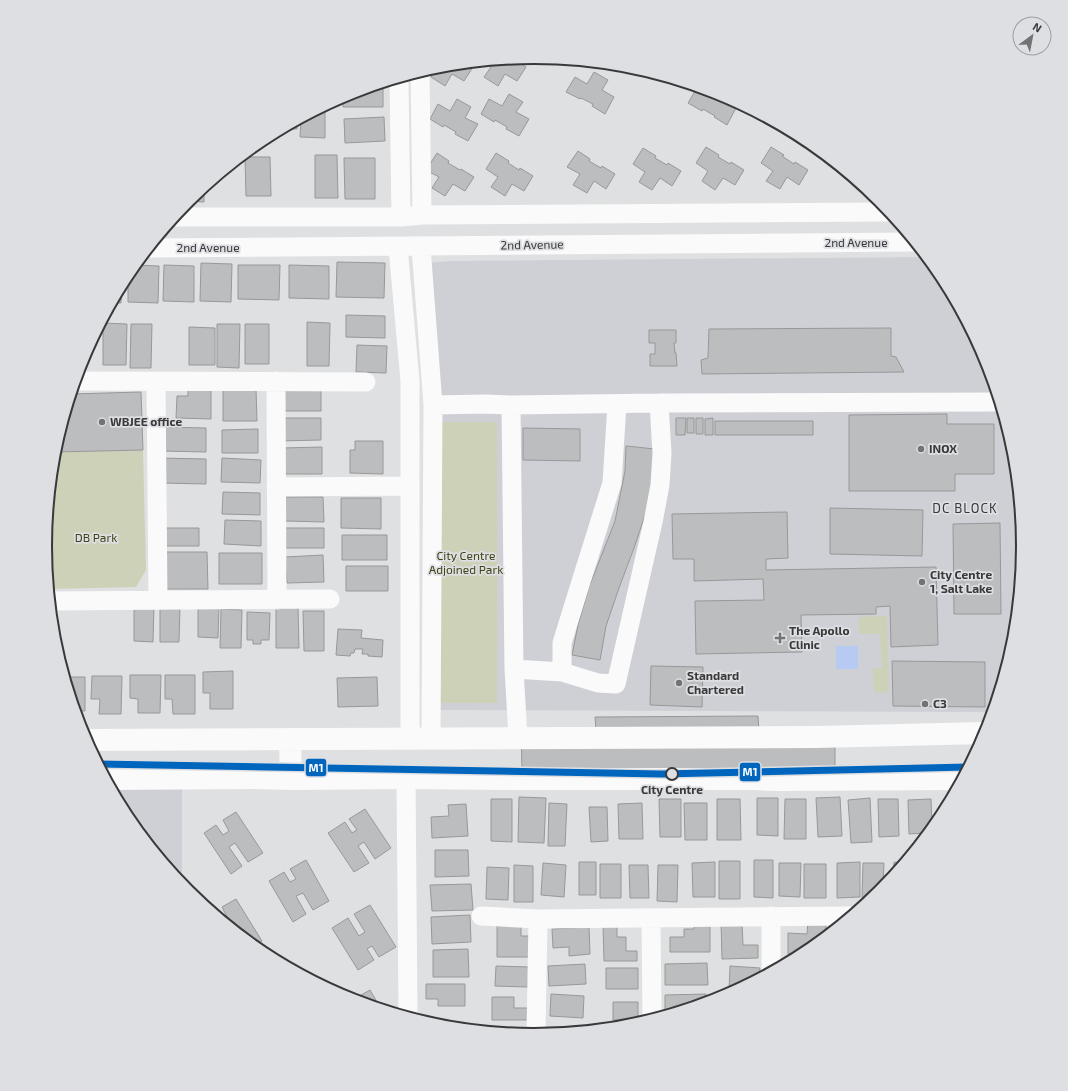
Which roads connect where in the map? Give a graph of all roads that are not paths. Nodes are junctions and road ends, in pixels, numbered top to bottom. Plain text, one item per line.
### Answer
1 (420, 77) edge
2 (399, 83) edge
3 (881, 212) edge
4 (497, 215) junction
5 (422, 216) junction
6 (401, 217) junction
7 (181, 218) edge
8 (908, 242) edge
9 (496, 245) junction
10 (398, 247) junction
11 (421, 247) junction
12 (155, 248) edge
13 (82, 381) edge
14 (276, 381) junction
15 (156, 382) junction
16 (366, 382) dead end
17 (994, 402) edge
18 (659, 403) junction
19 (617, 404) junction
20 (433, 405) junction
21 (511, 405) junction
22 (433, 434) junction
23 (410, 435) junction
24 (410, 486) junction
25 (276, 487) junction
26 (330, 599) dead end
27 (158, 600) junction
28 (277, 600) junction
29 (55, 601) edge
30 (514, 669) junction
31 (562, 672) junction
32 (978, 733) edge
33 (518, 737) junction
34 (432, 738) junction
35 (290, 739) junction
36 (410, 739) junction
37 (93, 740) edge
38 (406, 778) junction
39 (113, 779) edge
40 (291, 779) junction
41 (955, 779) edge
42 (481, 916) dead end
43 (771, 916) junction
44 (842, 916) edge
45 (651, 918) junction
46 (538, 919) junction
47 (771, 965) edge
48 (408, 1011) edge
49 (652, 1013) edge
50 (536, 1028) edge

1 - 5 street
2 - 6 street
3 - 4 street
4 - 5 street
4 - 9 street
5 - 6 street
6 - 7 street
8 - 9 street, 2nd Avenue
9 - 11 street, 2nd Avenue
10 - 11 street, 2nd Avenue
10 - 12 street, 2nd Avenue
10 - 23 street
11 - 20 street
13 - 15 street
14 - 15 street
14 - 16 street
14 - 25 street
15 - 27 street
17 - 18 street
18 - 19 street
18 - 31 street
19 - 21 street
19 - 31 street
20 - 21 street
20 - 22 street
21 - 30 street
22 - 23 street
22 - 34 street
23 - 24 street
24 - 25 street
24 - 36 street
25 - 28 street
26 - 28 street
27 - 28 street
27 - 29 street
30 - 31 street
30 - 33 street
32 - 33 main road
33 - 34 main road
34 - 36 main road
35 - 36 main road
35 - 37 main road
35 - 40 main road
38 - 40 main road
38 - 41 main road
38 - 48 street
39 - 40 main road
42 - 46 street
43 - 44 street
43 - 45 street
43 - 47 street
45 - 46 street
45 - 49 street
46 - 50 street

